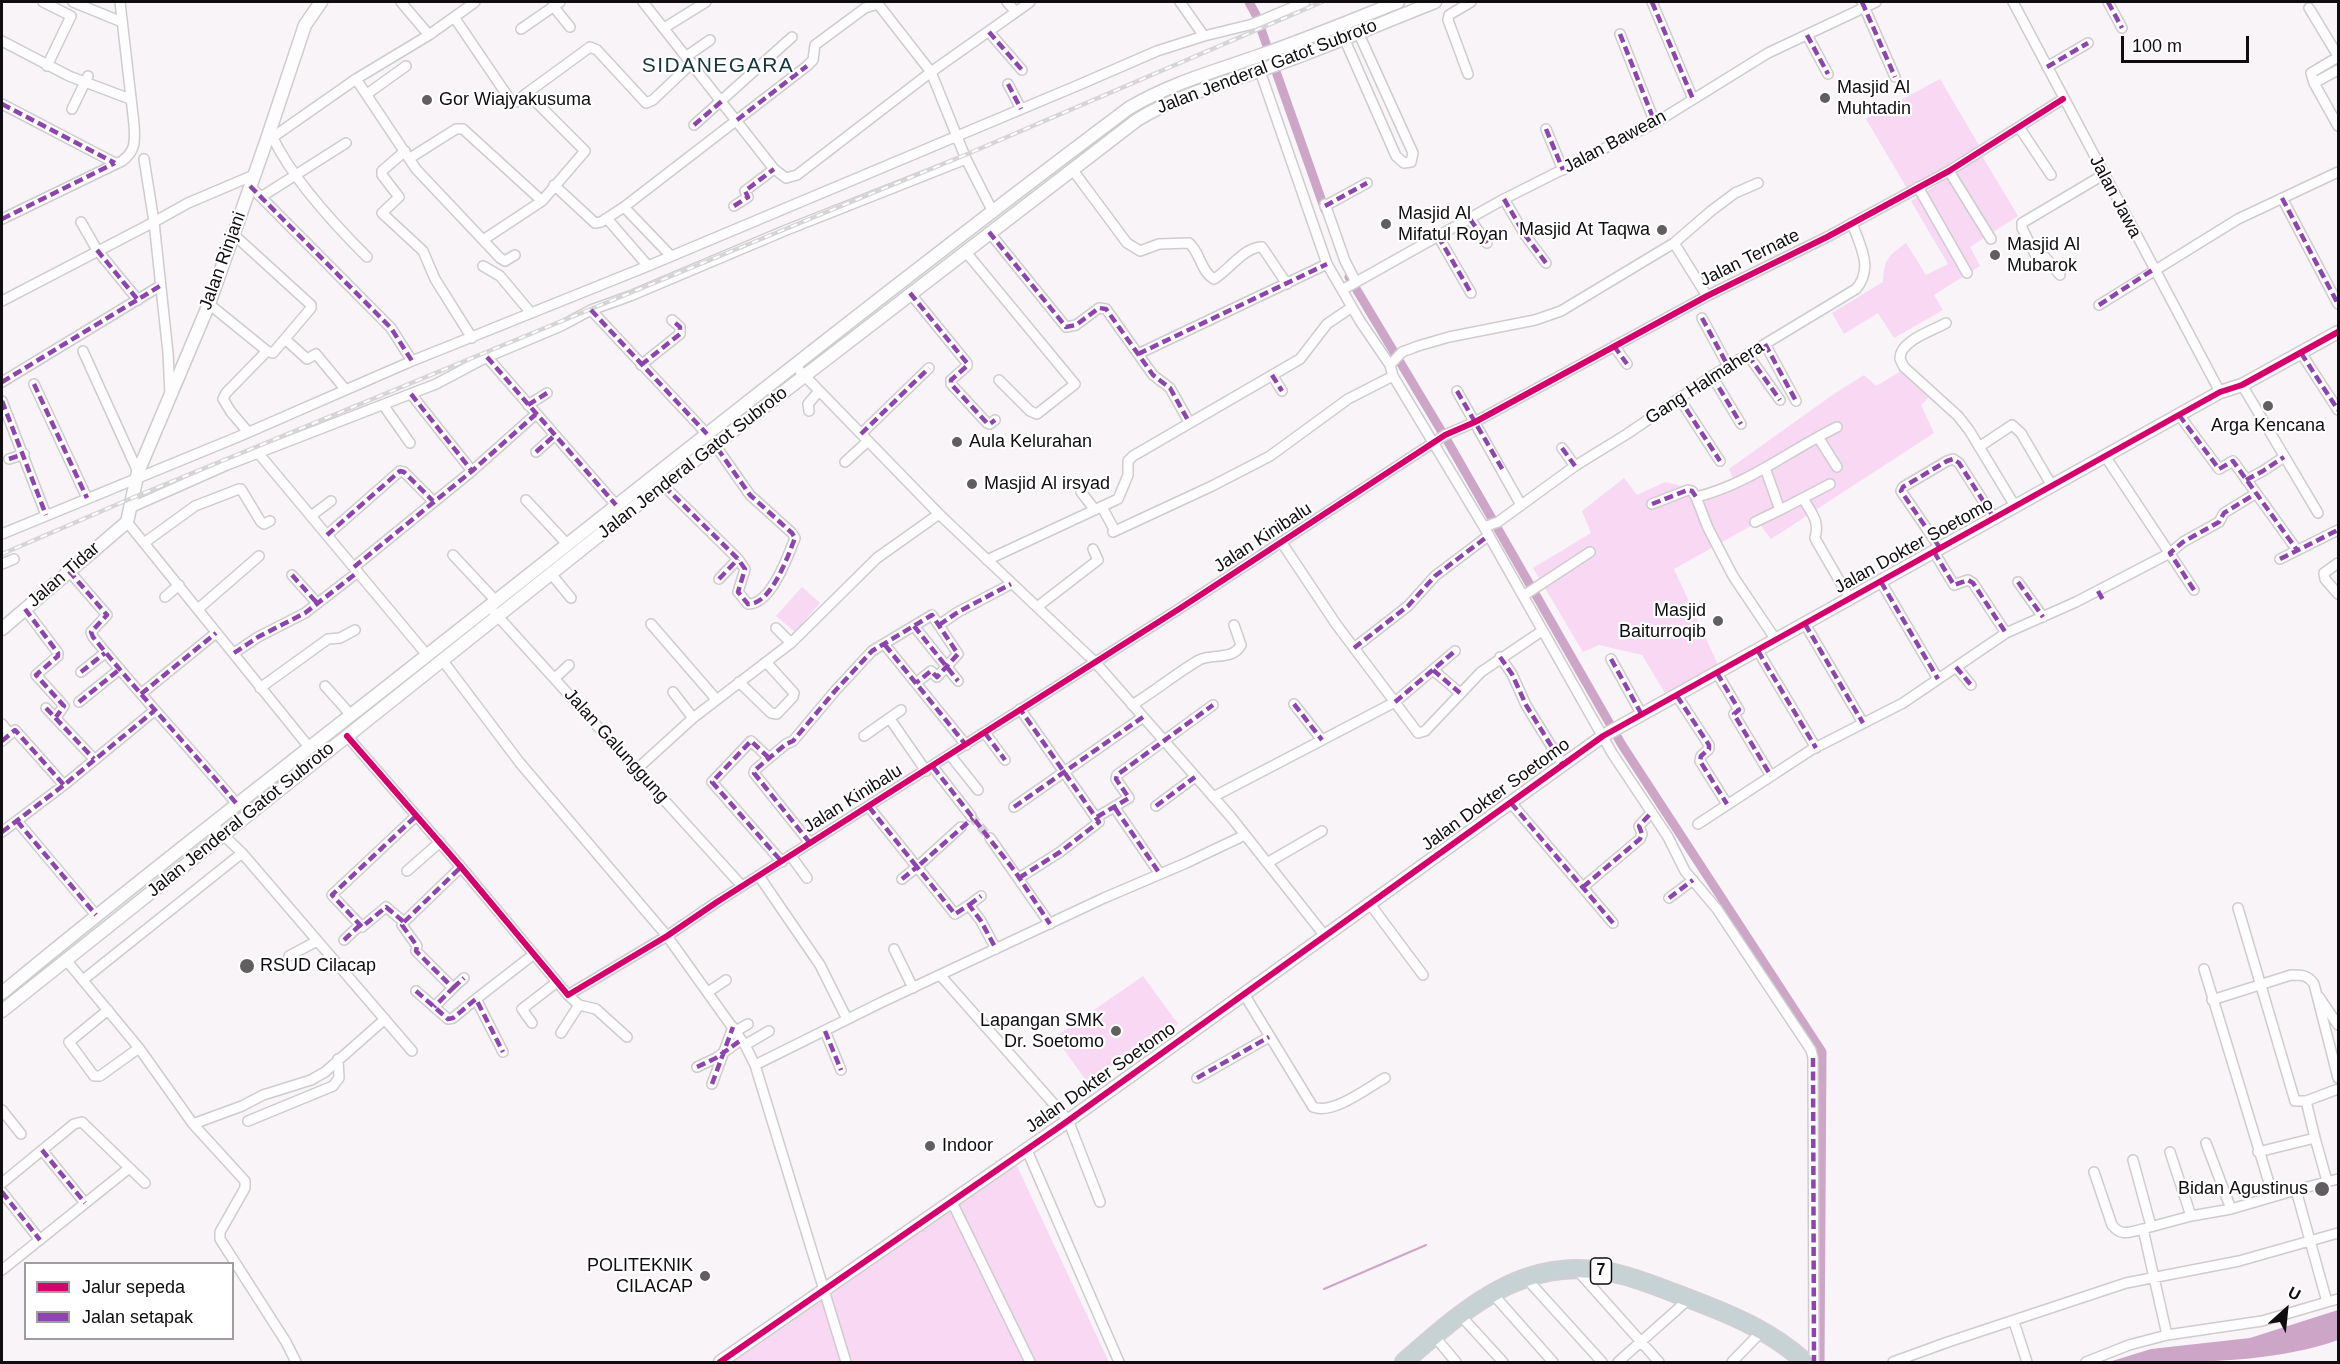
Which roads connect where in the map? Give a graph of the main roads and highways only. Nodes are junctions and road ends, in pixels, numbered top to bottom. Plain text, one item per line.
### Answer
1 (321, 2) edge
2 (1398, 2) edge
3 (1435, 2) edge
4 (2338, 332) edge
5 (127, 522) joint
6 (2, 629) edge
7 (55, 948) junction
8 (66, 960) junction
9 (2, 993) edge
10 (2, 1011) edge
11 (720, 1362) edge
12 (1404, 1362) edge
13 (1804, 1362) edge

1 - 5 main road, Jalan Rinjani
2 - 7 main road, Jalan Jenderal Gatot Subroto
3 - 8 main road, Jalan Jenderal Gatot Subroto
4 - 11 main road, Jalan Dokter Soetomo
5 - 6 main road, Jalan Tidar
7 - 8 main road
7 - 9 main road, Jalan Jenderal Gatot Subroto
8 - 10 main road, Jalan Jenderal Gatot Subroto
12 - 13 highway, 7

